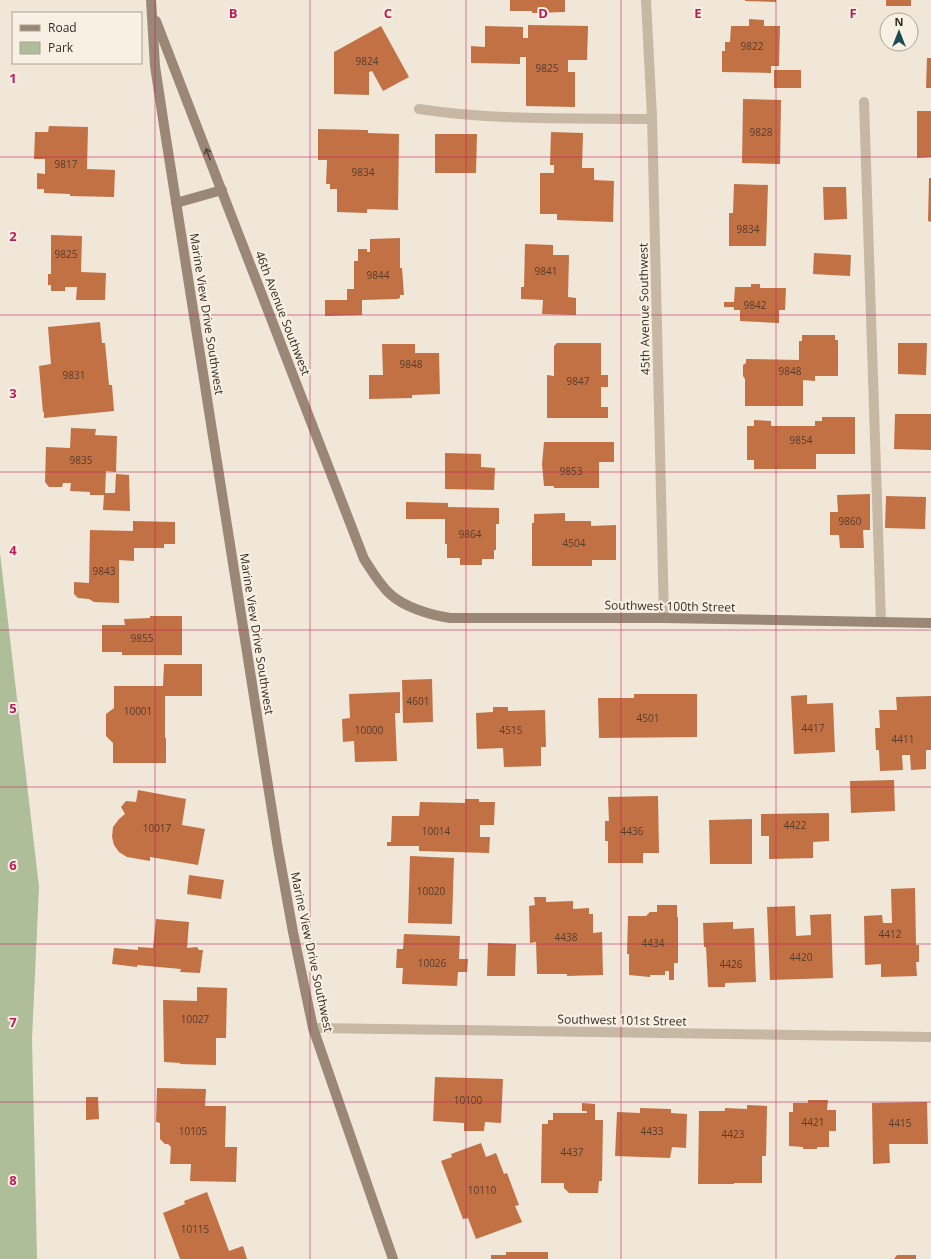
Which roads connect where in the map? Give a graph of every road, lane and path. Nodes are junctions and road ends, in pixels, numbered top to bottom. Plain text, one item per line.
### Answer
1 (151, 0) edge
2 (646, 0) edge
3 (153, 13) junction
4 (864, 102) dead end
5 (419, 109) dead end
6 (652, 119) junction
7 (222, 190) junction
8 (176, 203) junction
9 (411, 607) joint
10 (664, 618) junction
11 (881, 622) junction
12 (931, 623) edge
13 (313, 1028) junction
14 (931, 1037) edge
15 (393, 1259) edge

1 - 3 street, Marine View Drive Southwest
2 - 6 street, 45th Avenue Southwest
7 -> 3 street, 46th Avenue Southwest
3 - 8 street, Marine View Drive Southwest
4 - 11 street
5 - 6 street
6 - 10 street, 45th Avenue Southwest
7 - 8 street
7 - 9 street, 46th Avenue Southwest
8 - 13 street, Marine View Drive Southwest
9 - 10 street, Southwest 100th Street
10 - 11 street, Southwest 100th Street
11 - 12 street, Southwest 100th Street
13 - 14 street, Southwest 101st Street
13 - 15 street, Marine View Drive Southwest

